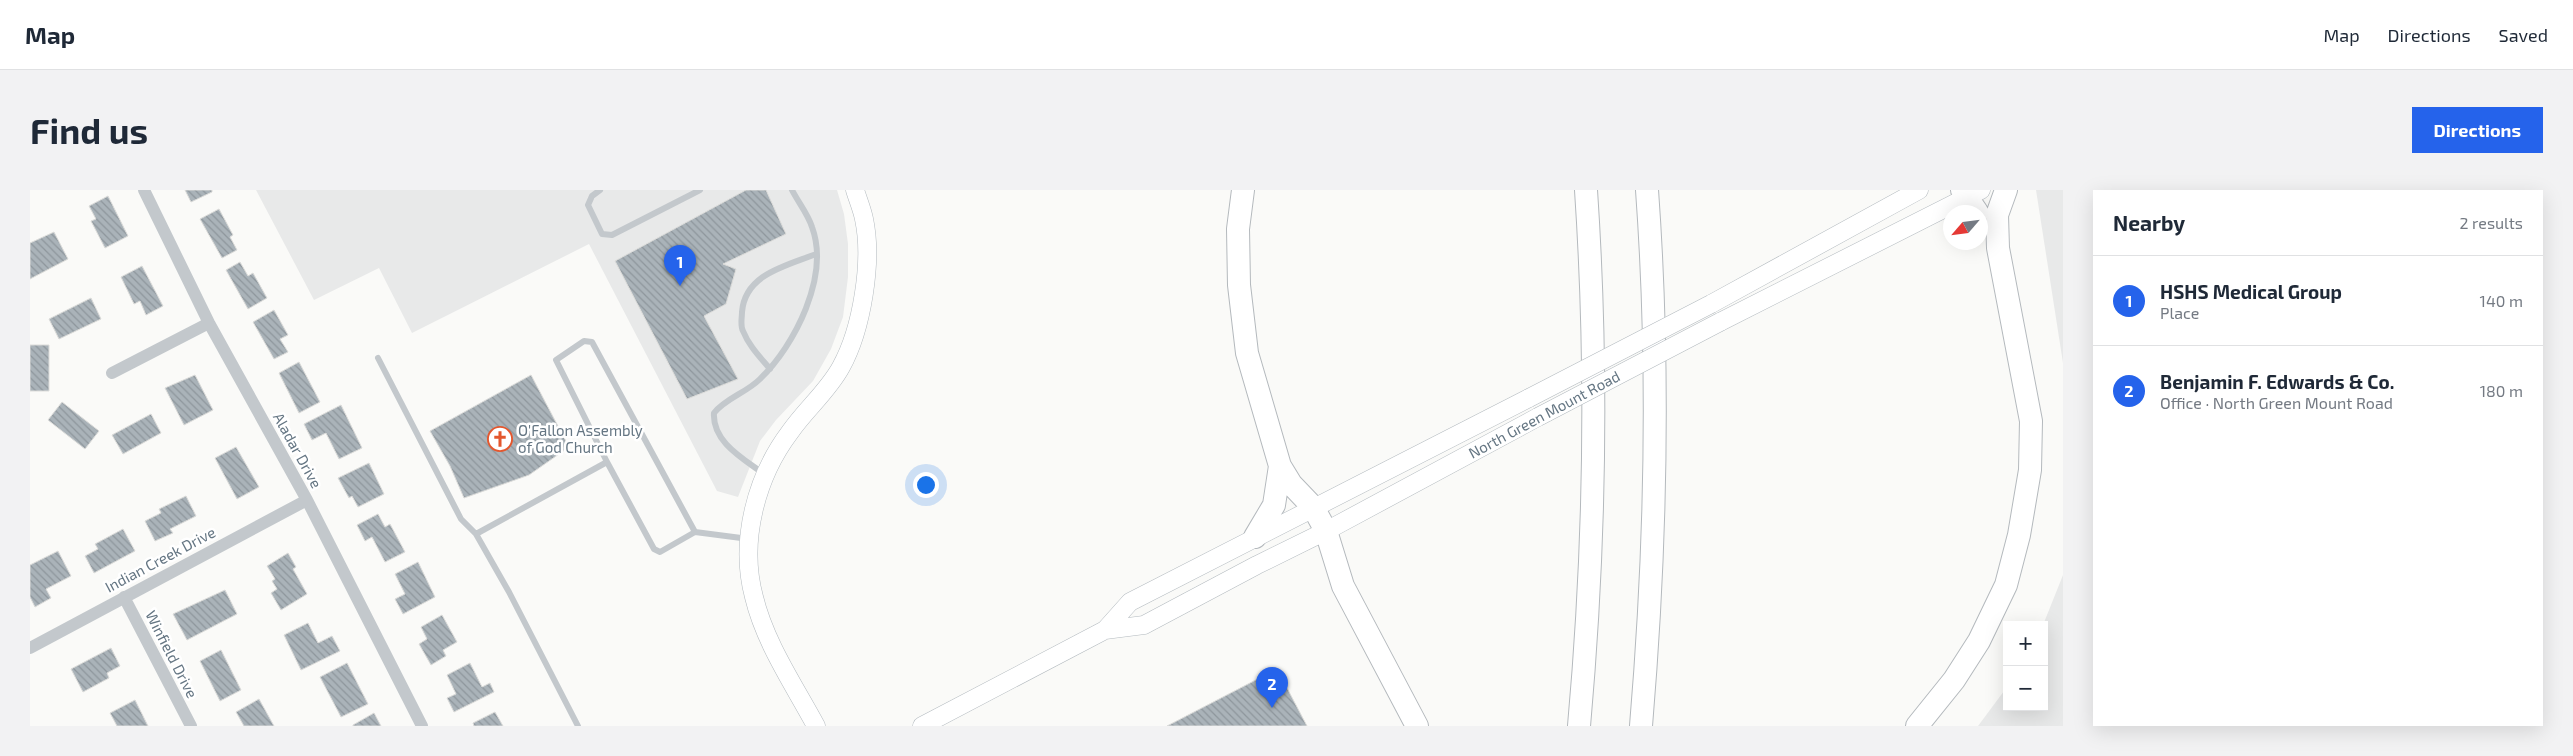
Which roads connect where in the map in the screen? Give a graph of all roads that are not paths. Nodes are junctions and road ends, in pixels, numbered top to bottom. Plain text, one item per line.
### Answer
1 (144, 190) edge
2 (600, 190) edge
3 (700, 190) edge
4 (792, 190) edge
5 (855, 190) edge
6 (1243, 190) edge
7 (1586, 190) edge
8 (1647, 190) edge
9 (1919, 190) edge
10 (2006, 190) edge
11 (1971, 198) edge
12 (1988, 231) edge
13 (1998, 248) junction
14 (816, 254) junction
15 (209, 323) junction
16 (378, 358) dead end
17 (770, 369) junction
18 (112, 373) dead end
19 (607, 462) junction
20 (1280, 466) junction
21 (766, 474) junction
22 (307, 500) junction
23 (1314, 507) junction
24 (1326, 531) junction
25 (695, 532) junction
26 (476, 534) junction
27 (1255, 537) junction
28 (750, 539) junction
29 (124, 596) junction
30 (1105, 630) junction
31 (30, 648) edge
32 (927, 724) edge
33 (191, 726) edge
34 (422, 726) edge
35 (578, 726) edge
36 (816, 726) edge
37 (1418, 726) edge
38 (1579, 726) edge
39 (1641, 726) edge
40 (1917, 726) edge

1 - 15 street, Aladar Drive
2 - 3 lane
4 - 14 lane
5 - 21 street
6 - 20 highway
7 - 38 highway
8 - 39 highway
9 - 23 street, North Green Mount Road, bridge
10 - 13 highway
11 - 24 street, North Green Mount Road, bridge
12 - 13 highway
13 - 40 highway
14 - 17 lane
14 - 17 lane
15 - 18 street
15 - 22 street, Aladar Drive
16 - 26 lane
17 - 21 lane
19 - 25 lane
19 - 25 lane
19 - 26 lane
20 - 23 highway
20 - 27 highway
21 - 28 street
22 - 29 street, Indian Creek Drive
22 - 34 street, Aladar Drive
23 - 24 highway
23 - 27 street, North Green Mount Road
24 - 30 street, North Green Mount Road
24 - 37 highway
25 - 28 lane
26 - 35 lane
27 - 30 street, North Green Mount Road
28 - 36 street
29 - 31 street, Indian Creek Drive
29 - 33 street, Winfield Drive
30 - 32 street, North Green Mount Road

